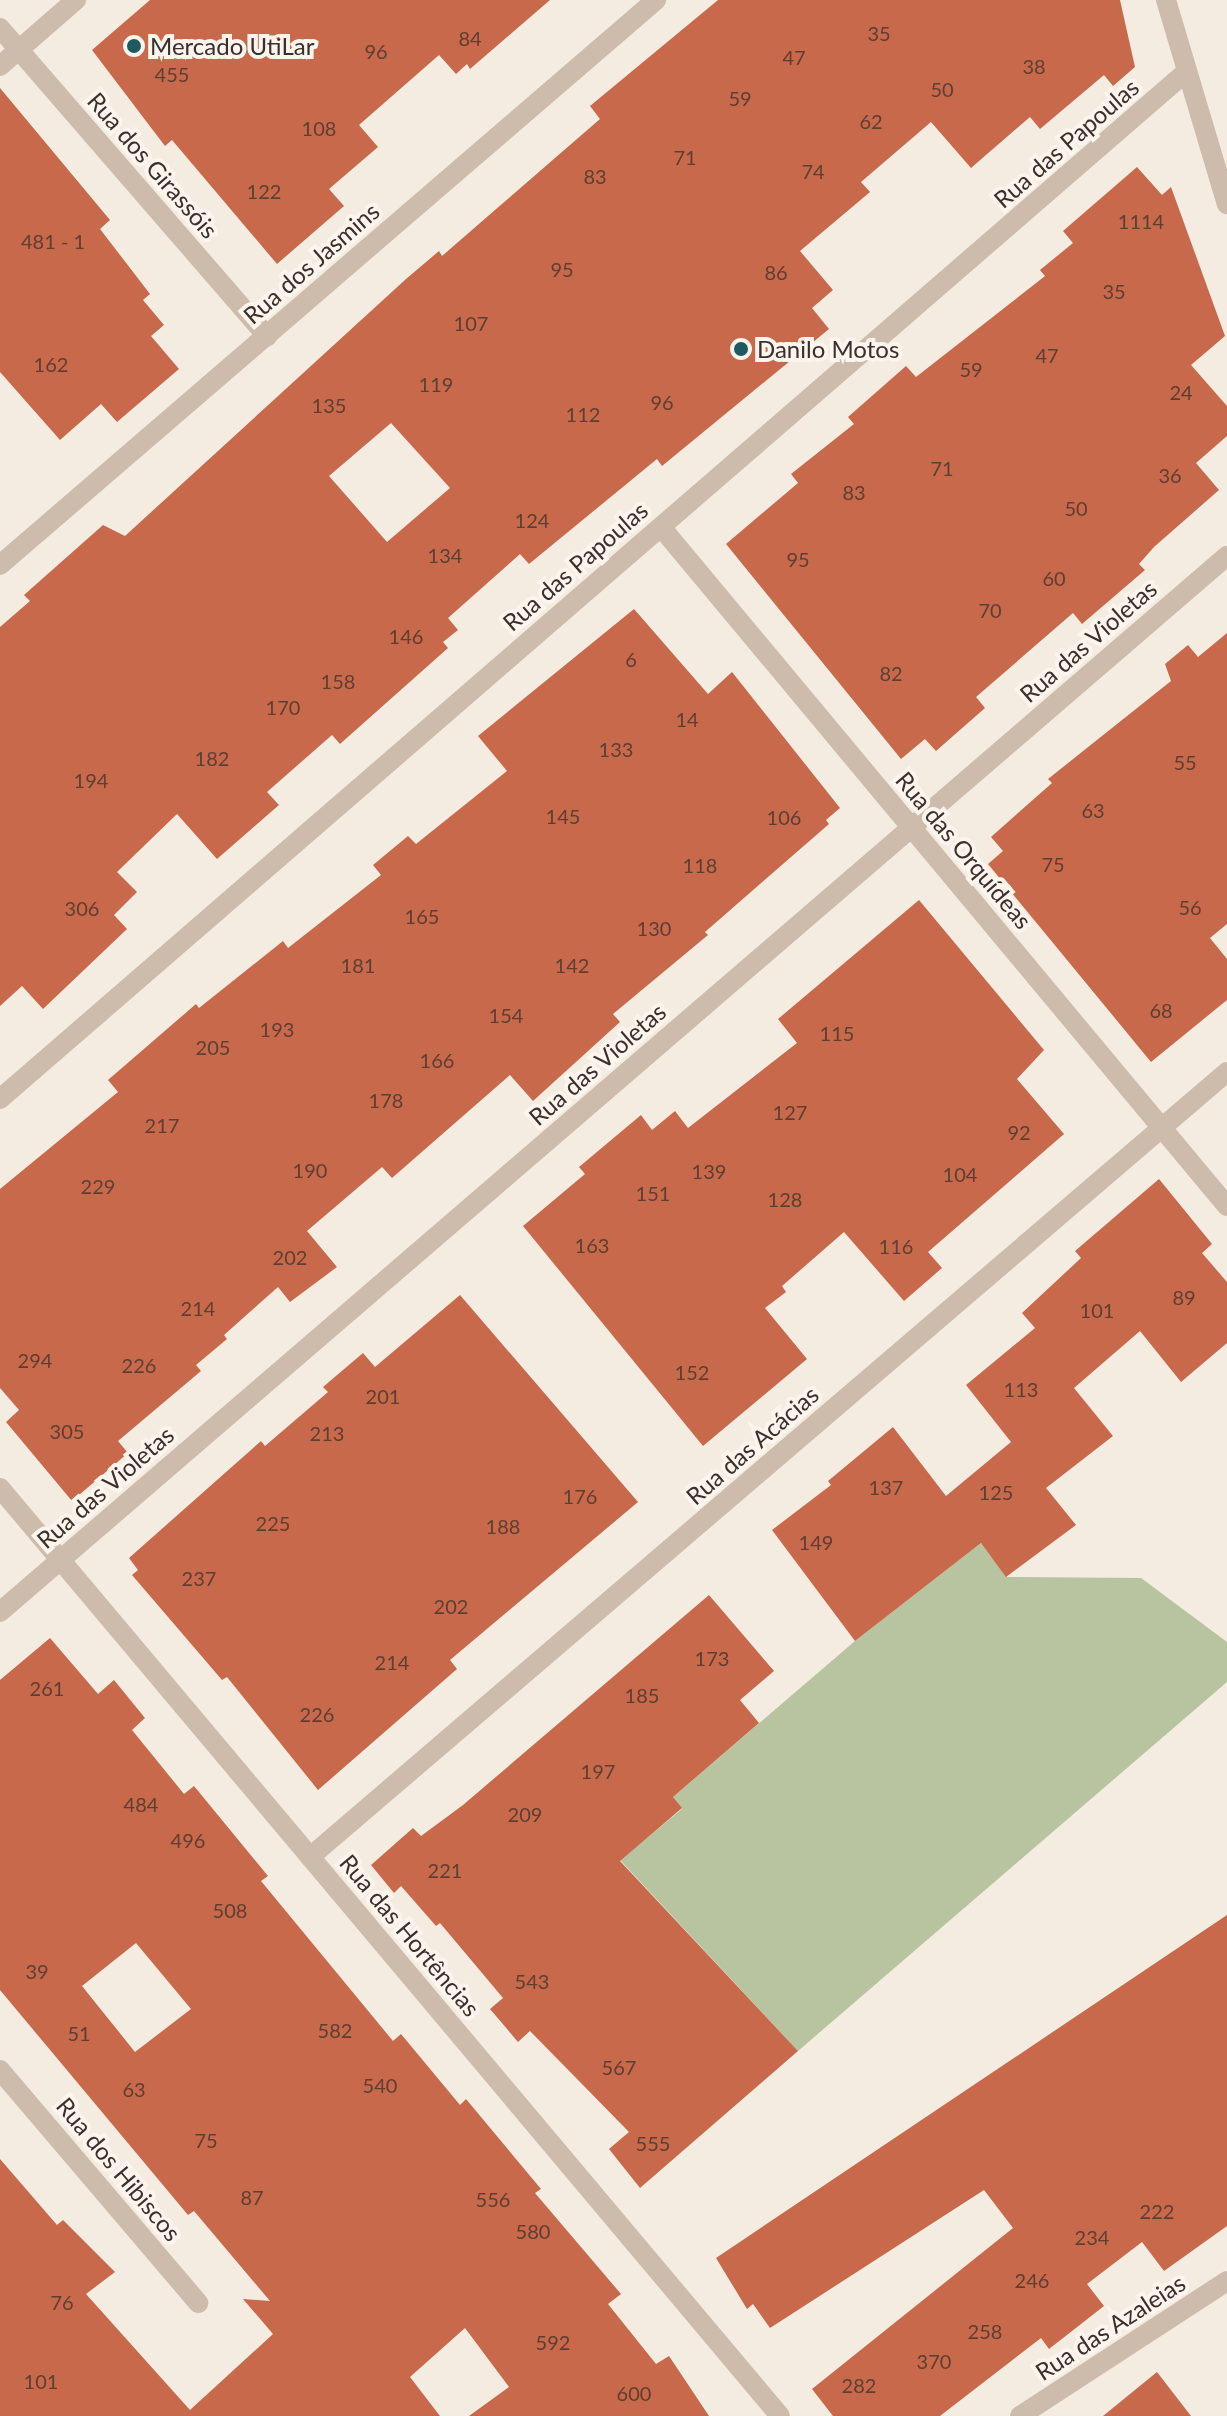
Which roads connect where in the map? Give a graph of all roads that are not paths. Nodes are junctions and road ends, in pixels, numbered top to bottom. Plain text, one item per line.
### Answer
1 (76, 0) edge
2 (656, 0) edge
3 (1166, 0) edge
4 (0, 28) edge
5 (19, 50) junction
6 (0, 66) edge
7 (1185, 73) junction
8 (1227, 204) edge
9 (267, 336) junction
10 (661, 527) junction
11 (1227, 556) edge
12 (0, 565) edge
13 (911, 827) junction
14 (1227, 1072) edge
15 (0, 1099) edge
16 (1162, 1128) junction
17 (1227, 1206) edge
18 (0, 1488) edge
19 (61, 1560) junction
20 (0, 1612) edge
21 (310, 1857) junction
22 (0, 2070) edge
23 (1227, 2281) edge
24 (198, 2303) dead end
25 (780, 2416) edge
26 (1020, 2416) edge

1 - 5 street
2 - 9 street, Rua dos Jasmins
3 - 7 street
4 - 5 street, Rua dos Girassóis
5 - 6 street
5 - 9 street, Rua dos Girassóis
7 - 8 street
7 - 10 street, Rua das Papoulas
9 - 12 street, Rua dos Jasmins
10 - 13 street, Rua das Orquídeas
10 - 15 street, Rua das Papoulas
11 - 13 street, Rua das Violetas
13 - 16 street, Rua das Orquídeas
13 - 19 street, Rua das Violetas
14 - 16 street, Rua das Acácias
16 - 17 street, Rua das Orquídeas
16 - 21 street, Rua das Acácias
18 - 19 street, Rua das Hortências
19 - 20 street, Rua das Violetas
19 - 21 street, Rua das Hortências
21 - 25 street, Rua das Hortências
22 - 24 street, Rua dos Hibiscos
23 - 26 street, Rua das Azaleias

